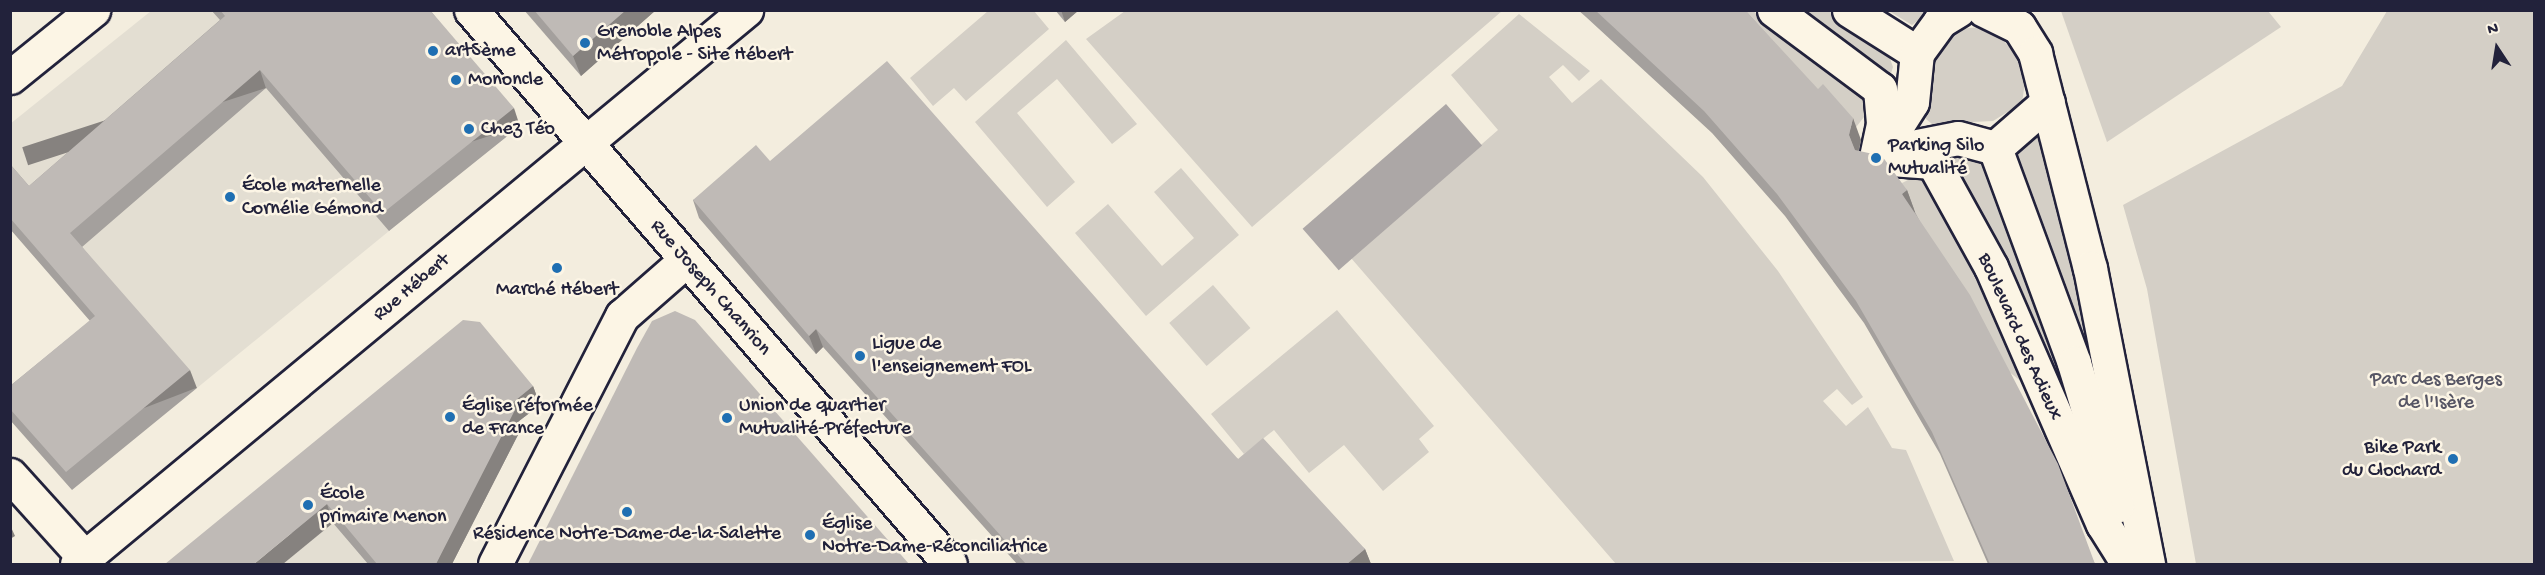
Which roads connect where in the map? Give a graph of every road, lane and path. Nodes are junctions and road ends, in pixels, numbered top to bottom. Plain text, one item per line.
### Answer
1 (93, 10) edge
2 (471, 10) edge
3 (746, 10) edge
4 (1774, 10) edge
5 (1849, 10) edge
6 (1958, 10) edge
7 (1984, 10) edge
8 (1917, 53) junction
9 (10, 77) edge
10 (2048, 102) junction
11 (585, 144) junction
12 (1995, 148) junction
13 (1876, 158) junction
14 (686, 260) junction
15 (10, 475) edge
16 (81, 561) edge
17 (495, 564) edge
18 (950, 564) edge
19 (2128, 564) edge
20 (2135, 564) edge
21 (2148, 564) edge

1 - 9 street
2 - 11 street, Rue Joseph Chanrion
3 - 11 street, Rue Hébert
4 - 13 street
5 - 8 street
6 - 8 street
7 - 10 street
8 - 13 street
10 - 12 street
10 - 21 street
11 - 14 street, Rue Joseph Chanrion
11 - 16 street, Rue Hébert
12 - 13 street
12 - 20 street, Boulevard des Adieux
13 - 19 street, Boulevard des Adieux
14 - 17 street
14 - 18 street, Rue Joseph Chanrion
15 - 16 street

